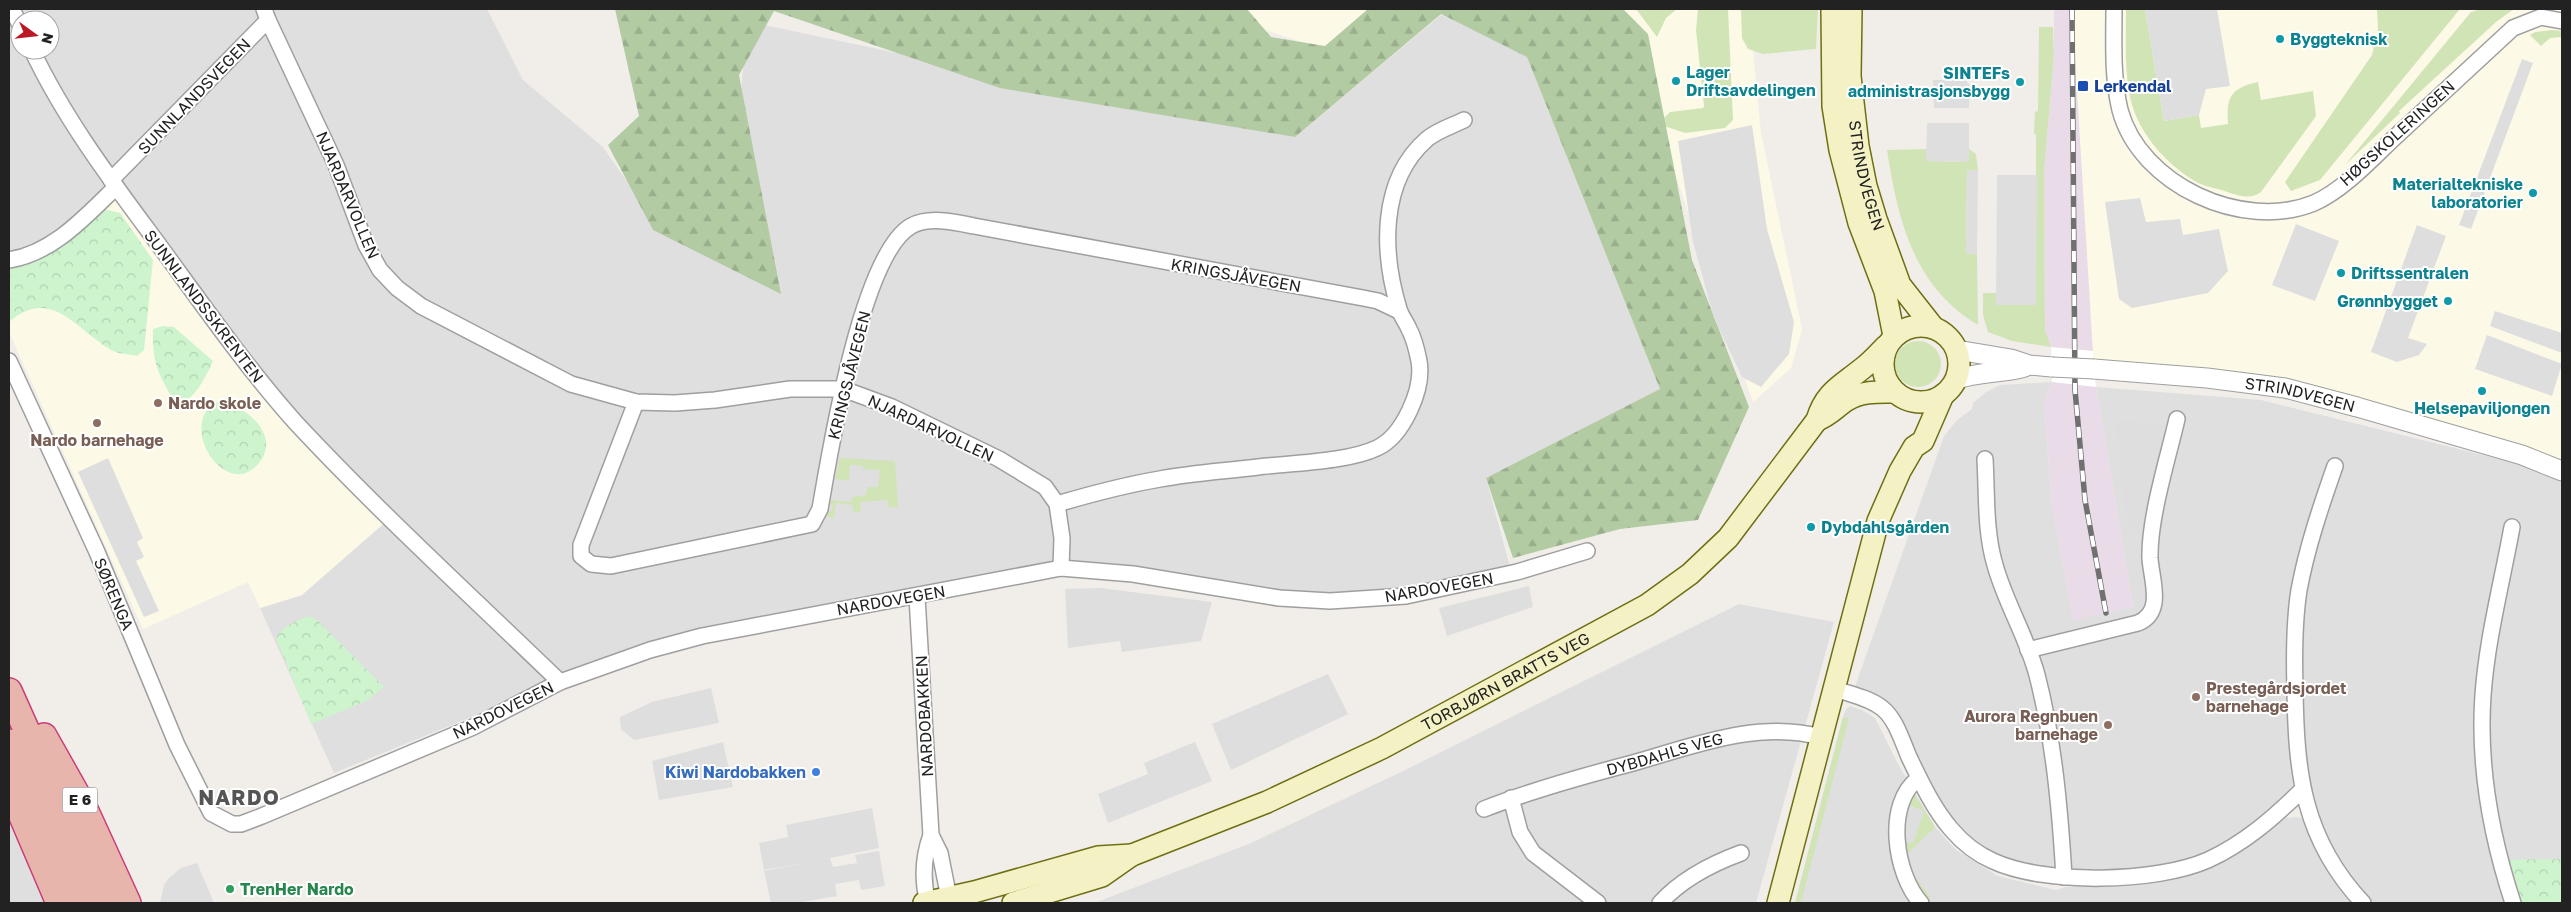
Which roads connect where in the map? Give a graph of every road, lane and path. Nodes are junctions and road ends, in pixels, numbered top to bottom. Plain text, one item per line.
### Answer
1 (1832, 9) edge
2 (1851, 9) edge
3 (2114, 9) edge
4 (266, 15) edge
5 (2562, 21) edge
6 (37, 60) edge
7 (1464, 120) dead end
8 (114, 184) junction
9 (9, 260) edge
10 (1399, 311) junction
11 (1933, 327) junction
12 (1890, 341) junction
13 (1957, 350) junction
14 (9, 362) edge
15 (2028, 365) junction
16 (1949, 388) junction
17 (843, 389) junction
18 (1894, 392) junction
19 (636, 402) junction
20 (1915, 402) junction
21 (2178, 419) dead end
22 (1816, 420) junction
23 (1914, 447) junction
24 (1985, 459) dead end
25 (2335, 466) dead end
26 (2562, 471) edge
27 (1057, 504) junction
28 (2512, 527) dead end
29 (1588, 551) dead end
30 (1061, 568) junction
31 (917, 597) junction
32 (2028, 650) junction
33 (560, 682) junction
34 (1833, 688) junction
35 (13, 699) edge
36 (1820, 737) junction
37 (9, 742) edge
38 (1919, 778) junction
39 (9, 786) edge
40 (2302, 790) junction
41 (1511, 798) junction
42 (1484, 809) dead end
43 (224, 821) joint
44 (931, 835) junction
45 (1741, 853) dead end
46 (1132, 855) junction
47 (2064, 877) junction
48 (935, 902) edge
49 (59, 903) edge
50 (82, 903) edge
51 (104, 903) edge
52 (128, 903) edge
53 (1013, 903) edge
54 (1598, 903) edge
55 (1660, 903) edge
56 (1778, 903) edge
57 (1921, 903) edge
58 (2363, 903) edge
59 (2513, 903) edge

1 - 12 main road, STRINDVEGEN
2 - 11 main road, STRINDVEGEN
3 - 5 street, HØGSKOLERINGEN
4 - 8 street, SUNNLANDSVEGEN
4 - 19 street, NJARDARVOLLEN
6 - 8 street, SUNNLANDSSKRENTEN
7 - 10 street
8 - 9 street, SUNNLANDSVEGEN
8 - 33 street, SUNNLANDSSKRENTEN
10 - 17 street, KRINGSJÅVEGEN
10 - 27 street
11 - 12 main road
11 - 13 main road
12 - 18 main road
12 - 22 main road, TORBJØRN BRATTS VEG
13 - 15 street, STRINDVEGEN
13 - 16 main road
14 - 43 street, SØRENGA
15 - 16 street, STRINDVEGEN
15 - 26 street, STRINDVEGEN, bridge
16 - 20 main road
16 - 23 main road
17 - 19 street, NJARDARVOLLEN
17 - 19 street, KRINGSJÅVEGEN
17 - 27 street, NJARDARVOLLEN
18 - 20 main road
18 - 22 main road, TORBJØRN BRATTS VEG
20 - 23 main road
21 - 32 street
22 - 46 main road, TORBJØRN BRATTS VEG
23 - 34 main road
24 - 32 street
25 - 40 street
27 - 30 street, NJARDARVOLLEN
28 - 59 street
29 - 30 street, NARDOVEGEN
30 - 31 street, NARDOVEGEN
31 - 33 street, NARDOVEGEN
31 - 44 street, NARDOBAKKEN
32 - 47 street
33 - 43 street, NARDOVEGEN
34 - 36 main road
34 - 38 street
35 - 51 highway, E 6
35 - 52 highway, E 6
36 - 41 street, DYBDAHLS VEG
36 - 56 main road
37 - 50 highway, E 6
38 - 47 street
38 - 57 street
39 - 49 highway
40 - 47 street
40 - 58 street
41 - 42 street, DYBDAHLS VEG
41 - 54 street
44 - 48 street, NARDOBAKKEN
44 - 48 street, NARDOBAKKEN
45 - 55 street
46 - 48 main road, TORBJØRN BRATTS VEG
46 - 53 main road, TORBJØRN BRATTS VEG

